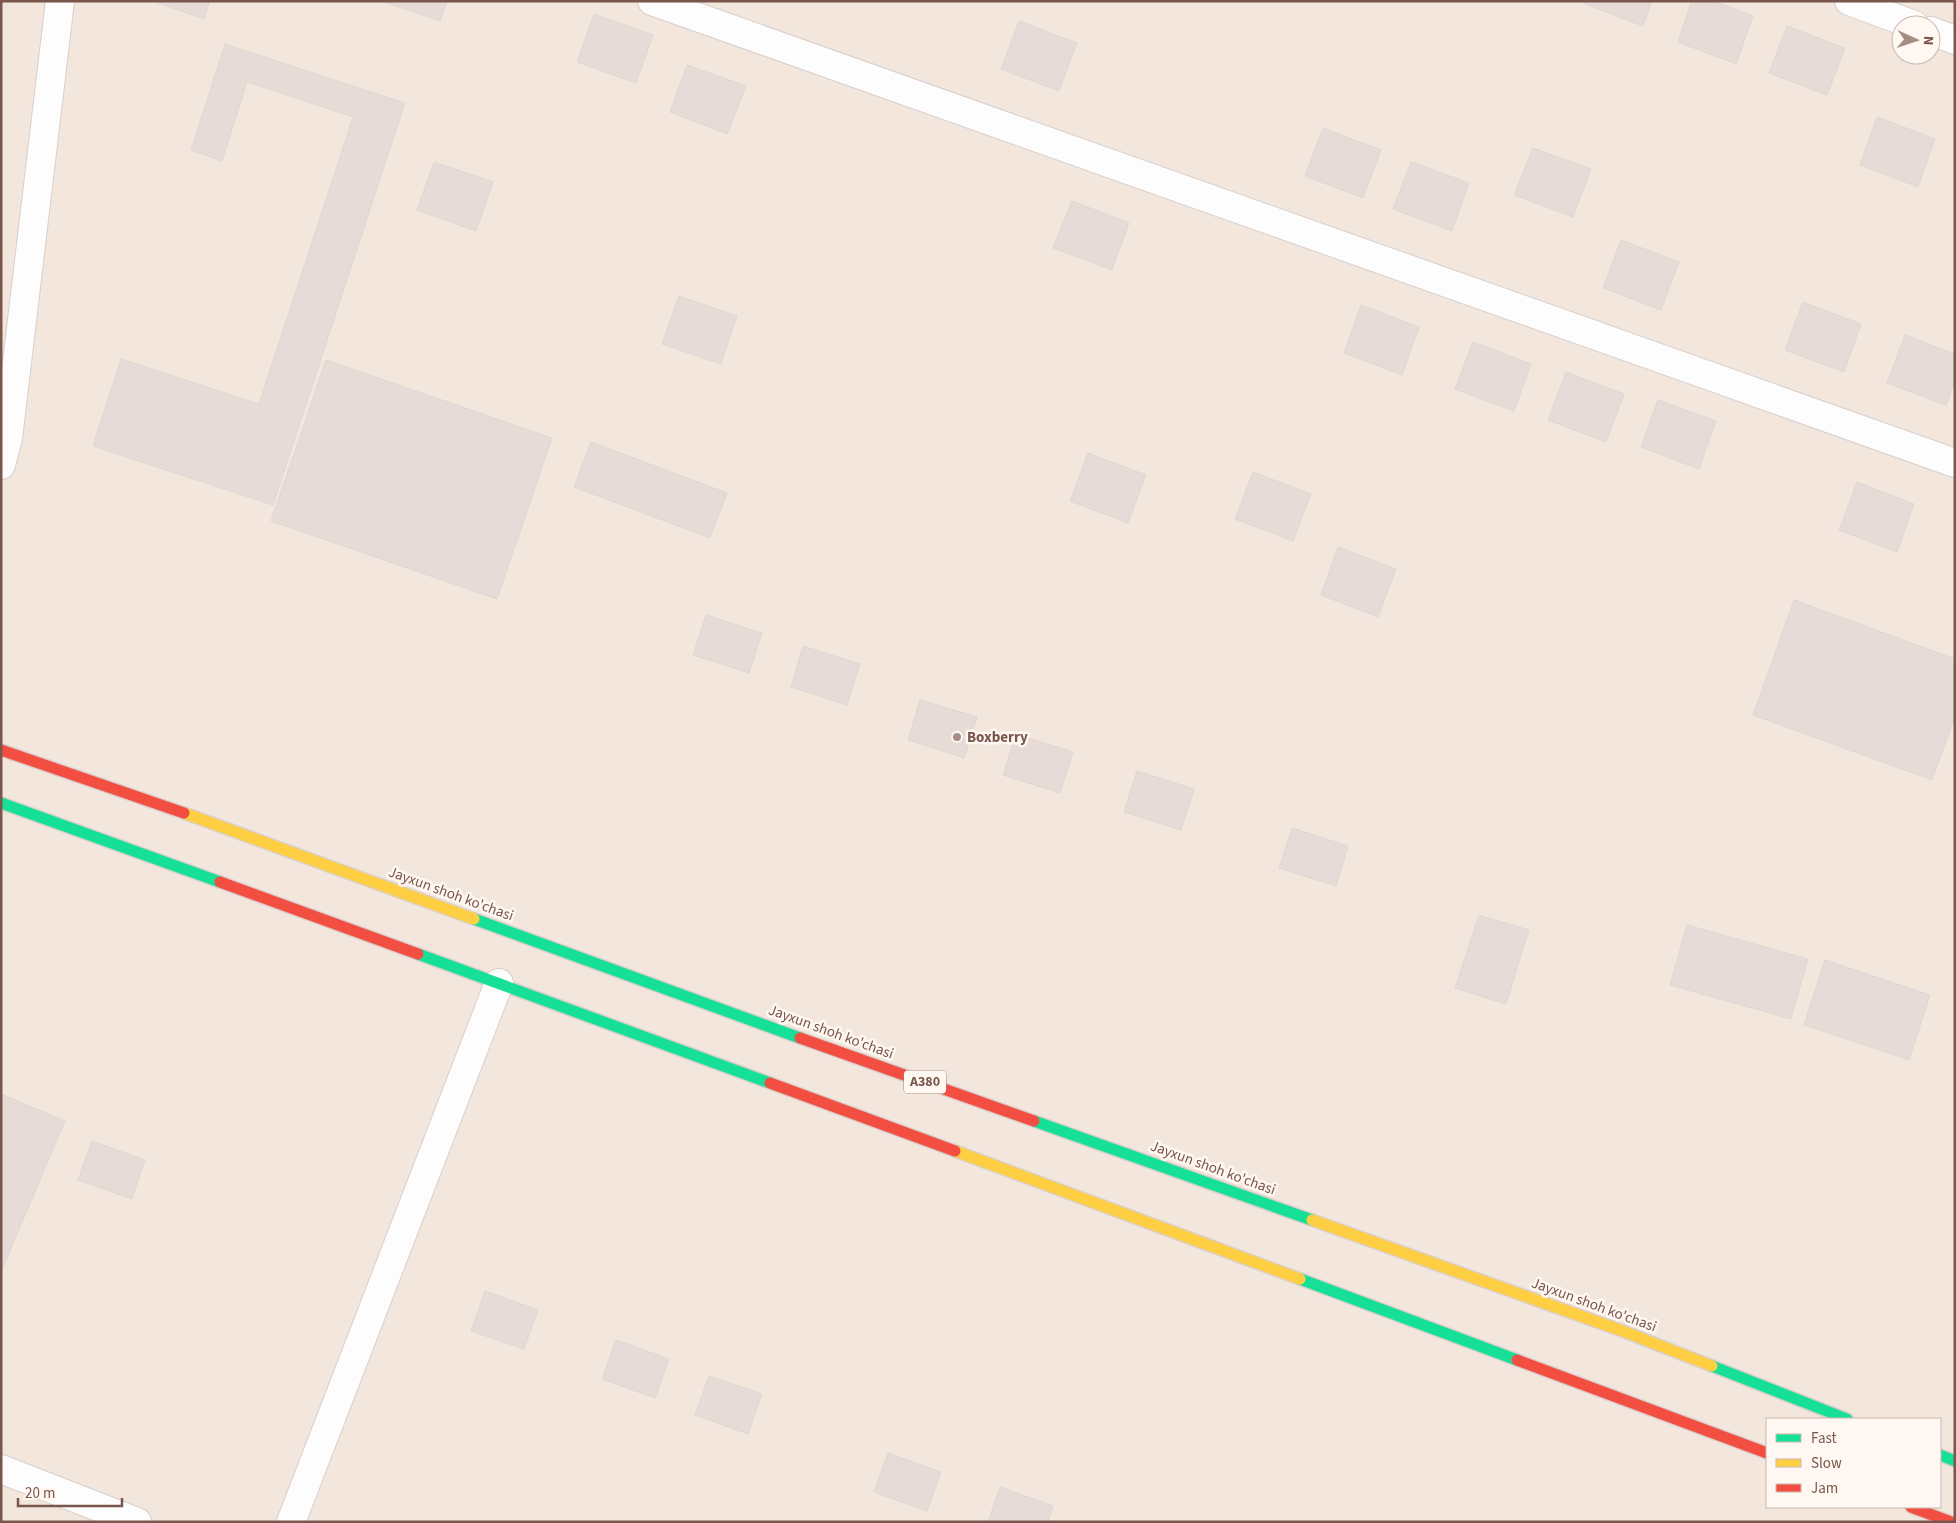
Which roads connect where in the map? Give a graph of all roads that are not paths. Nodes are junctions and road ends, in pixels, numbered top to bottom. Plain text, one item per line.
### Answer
1 (60, 1) edge
2 (652, 1) edge
3 (1849, 1) edge
4 (1891, 17) edge
5 (1941, 35) edge
6 (1955, 40) edge
7 (1955, 463) edge
8 (1, 465) edge
9 (1, 750) edge
10 (1, 803) edge
11 (499, 983) junction
12 (1844, 1418) edge
13 (1766, 1453) edge
14 (1941, 1455) edge
15 (1955, 1461) edge
16 (1, 1469) edge
17 (1913, 1508) edge
18 (136, 1522) edge
19 (290, 1522) edge
20 (1951, 1522) edge

1 - 8 street
2 - 7 street
3 - 4 street
5 - 6 street
9 - 12 highway, Jayxun shoh ko'chasi / A380
10 - 11 highway
11 - 13 highway
11 - 19 street
14 - 15 highway
16 - 18 street
17 - 20 highway

